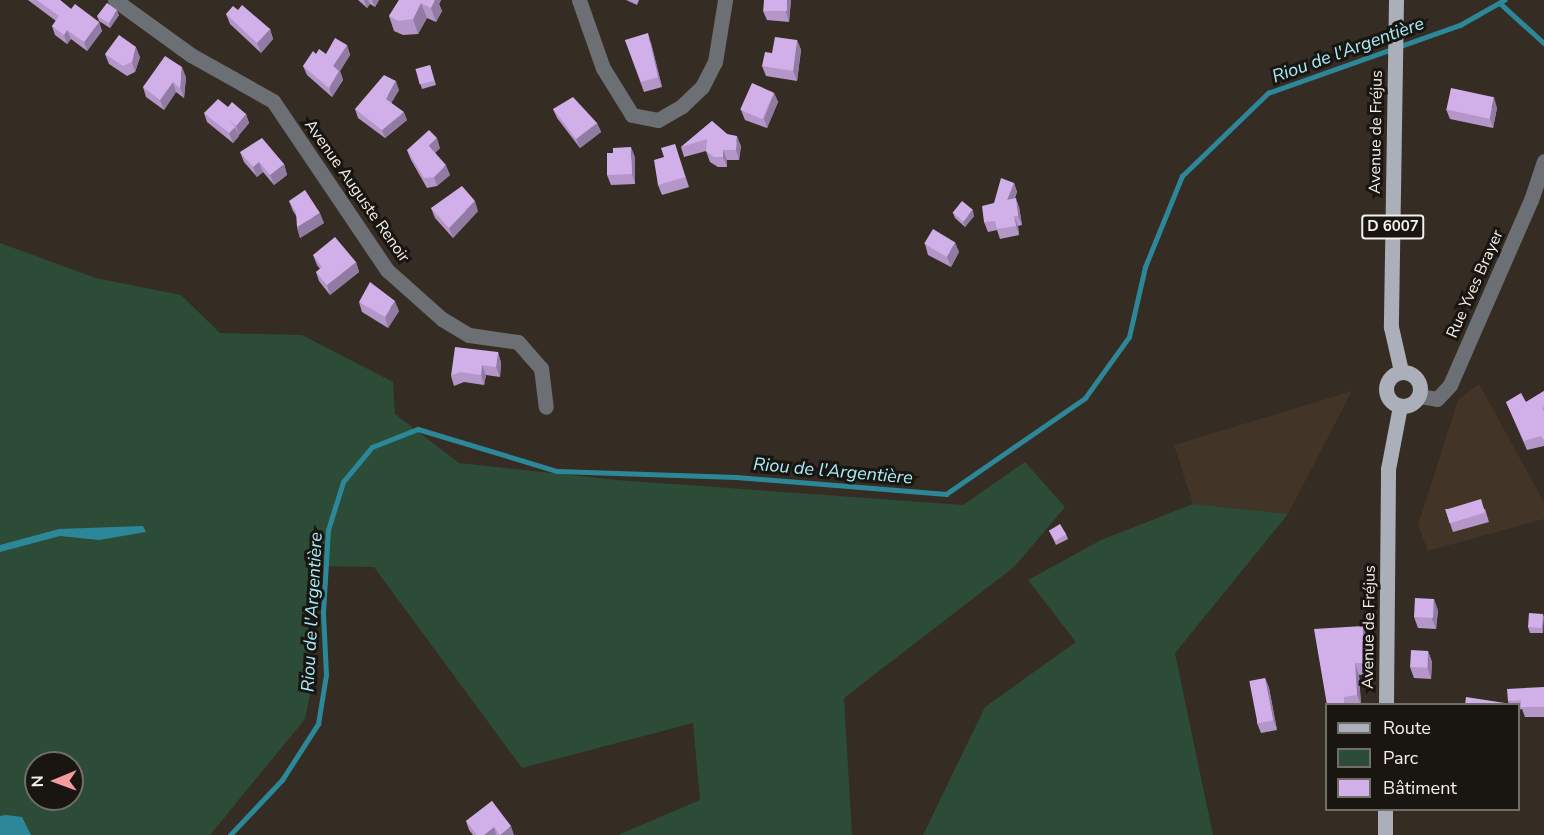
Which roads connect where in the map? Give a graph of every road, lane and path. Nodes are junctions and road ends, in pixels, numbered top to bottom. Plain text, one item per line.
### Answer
1 (115, 0) edge
2 (579, 0) edge
3 (725, 0) edge
4 (1396, 1) edge
5 (1544, 161) edge
6 (1401, 371) junction
7 (1419, 396) junction
8 (1400, 406) junction
9 (546, 407) dead end
10 (1386, 703) edge
11 (1385, 811) edge
12 (1385, 835) edge

1 - 9 street, Avenue Auguste Renoir
2 - 3 street
4 - 6 main road, Avenue de Fréjus / D 6007
5 - 7 street, Rue Yves Brayer
6 - 7 main road
6 - 8 main road
7 - 8 main road
8 - 10 main road, Avenue de Fréjus
11 - 12 main road

